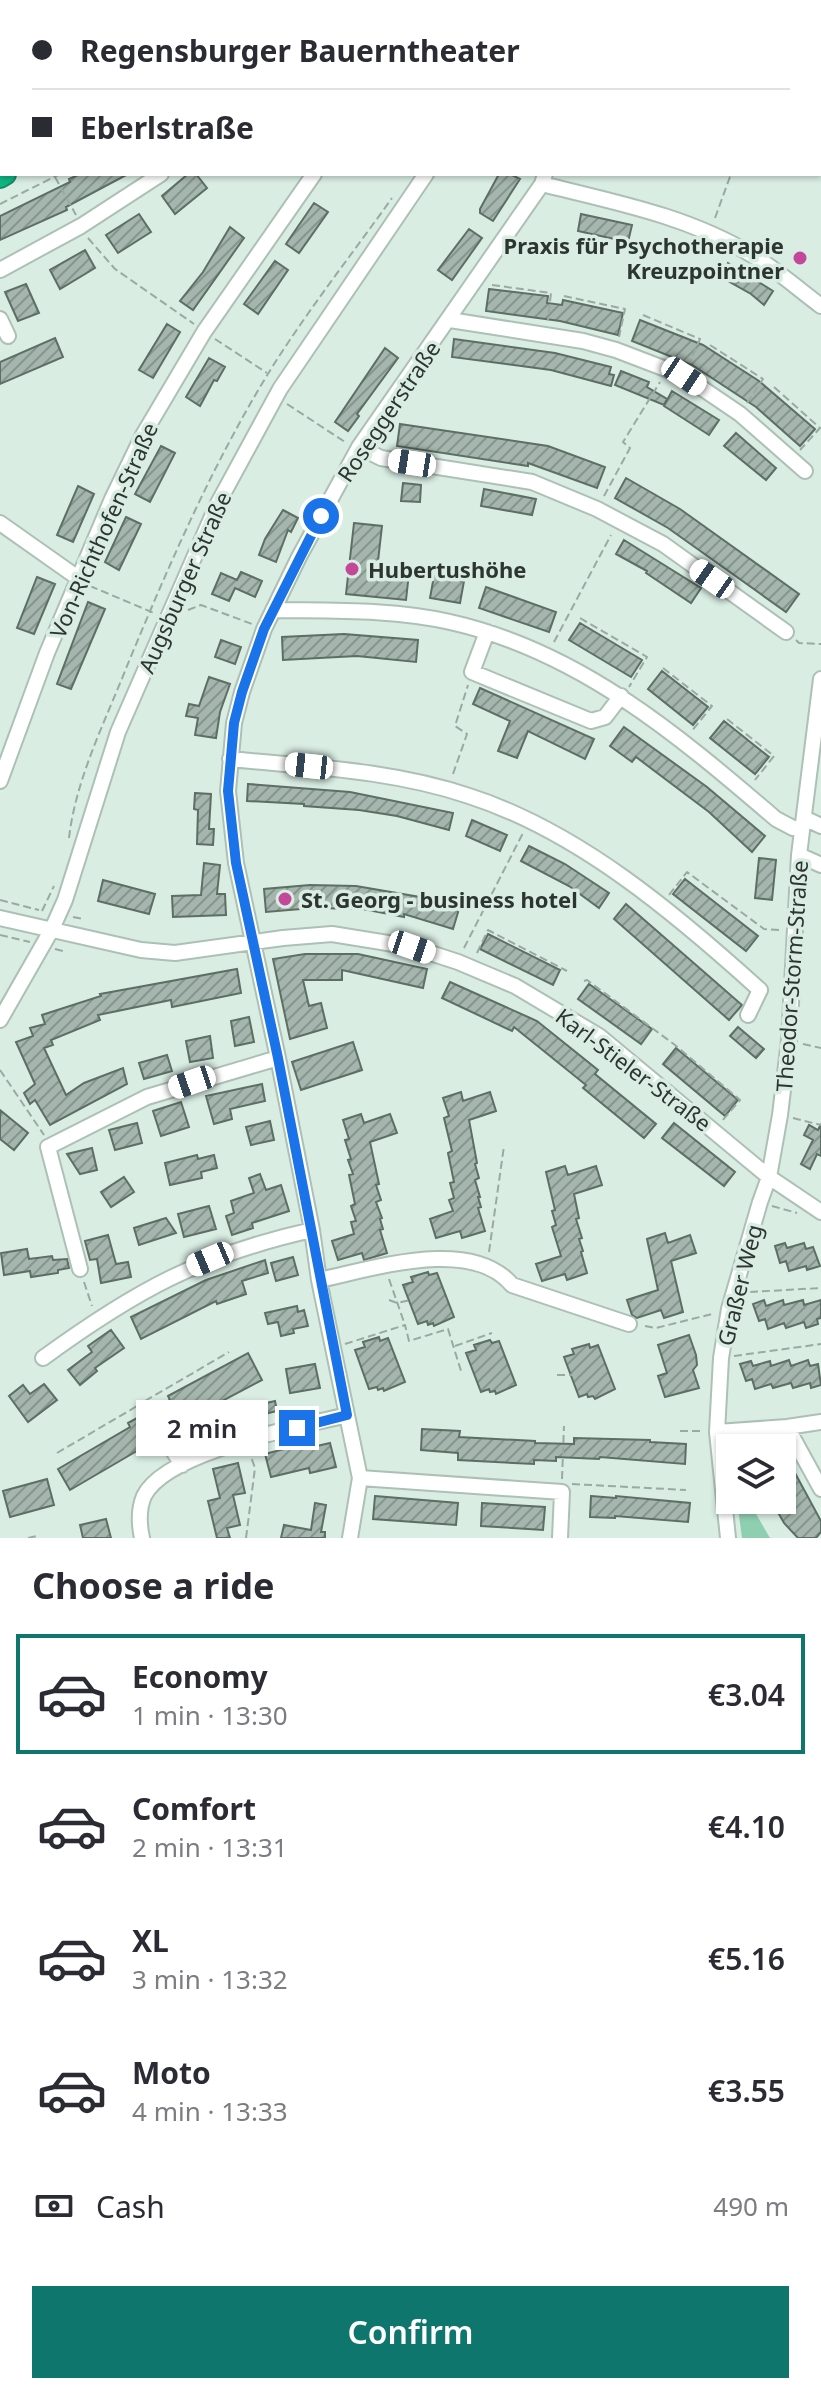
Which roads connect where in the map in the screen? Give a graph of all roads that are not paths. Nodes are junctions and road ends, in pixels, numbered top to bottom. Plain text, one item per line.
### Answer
1 (158, 176) edge
2 (313, 176) edge
3 (425, 176) edge
4 (544, 179) edge
5 (0, 270) edge
6 (821, 306) edge
7 (0, 319) edge
8 (450, 320) junction
9 (8, 336) dead end
10 (359, 447) junction
11 (805, 471) dead end
12 (0, 523) edge
13 (78, 578) junction
14 (273, 610) junction
15 (487, 632) junction
16 (786, 632) road end
17 (821, 679) edge
18 (622, 696) junction
19 (230, 759) junction
20 (0, 781) edge
21 (803, 824) junction
22 (821, 826) edge
23 (799, 855) junction
24 (821, 865) edge
25 (0, 918) edge
26 (52, 929) junction
27 (253, 943) junction
28 (748, 1015) dead end
29 (0, 1020) edge
30 (278, 1058) junction
31 (769, 1177) junction
32 (821, 1212) edge
33 (312, 1230) junction
34 (80, 1269) road end
35 (319, 1280) junction
36 (629, 1324) road end
37 (43, 1358) dead end
38 (347, 1415) junction
39 (821, 1422) edge
40 (787, 1427) junction
41 (159, 1428) road end
42 (717, 1432) junction
43 (182, 1465) junction
44 (360, 1478) junction
45 (821, 1489) edge
46 (141, 1532) edge
47 (350, 1538) edge
48 (560, 1538) edge
49 (728, 1538) edge

1 - 5 street
2 - 13 street, Von-Richthofen-Straße
3 - 26 street, Augsburger Straße
4 - 6 street
4 - 8 street, Roseggerstraße
7 - 9 street
8 - 10 street, Roseggerstraße
8 - 11 street
10 - 14 street, Roseggerstraße
10 - 16 street
12 - 13 street
13 - 20 street, Von-Richthofen-Straße
14 - 15 street
14 - 19 street, Roseggerstraße
15 - 18 street
15 - 18 street
17 - 21 street, Theodor-Storm-Straße
18 - 21 street
19 - 27 street, Roseggerstraße
19 - 28 street
21 - 22 street
21 - 23 street, Theodor-Storm-Straße
23 - 24 street
23 - 31 street, Theodor-Storm-Straße
25 - 26 street, Karl-Stieler-Straße
26 - 27 street, Karl-Stieler-Straße
26 - 29 street, Augsburger Straße
27 - 30 street, Roseggerstraße
27 - 31 street, Karl-Stieler-Straße
30 - 33 street, Roseggerstraße
30 - 34 street
31 - 32 street, Karl-Stieler-Straße
31 - 42 street, Graßer Weg
33 - 35 street, Roseggerstraße
33 - 37 street
35 - 36 street
35 - 38 street, Roseggerstraße
38 - 43 street
38 - 44 street, Roseggerstraße
39 - 40 street
40 - 42 street
40 - 45 street
41 - 43 street
42 - 49 street, Graßer Weg
43 - 46 street
44 - 47 street
44 - 48 street

